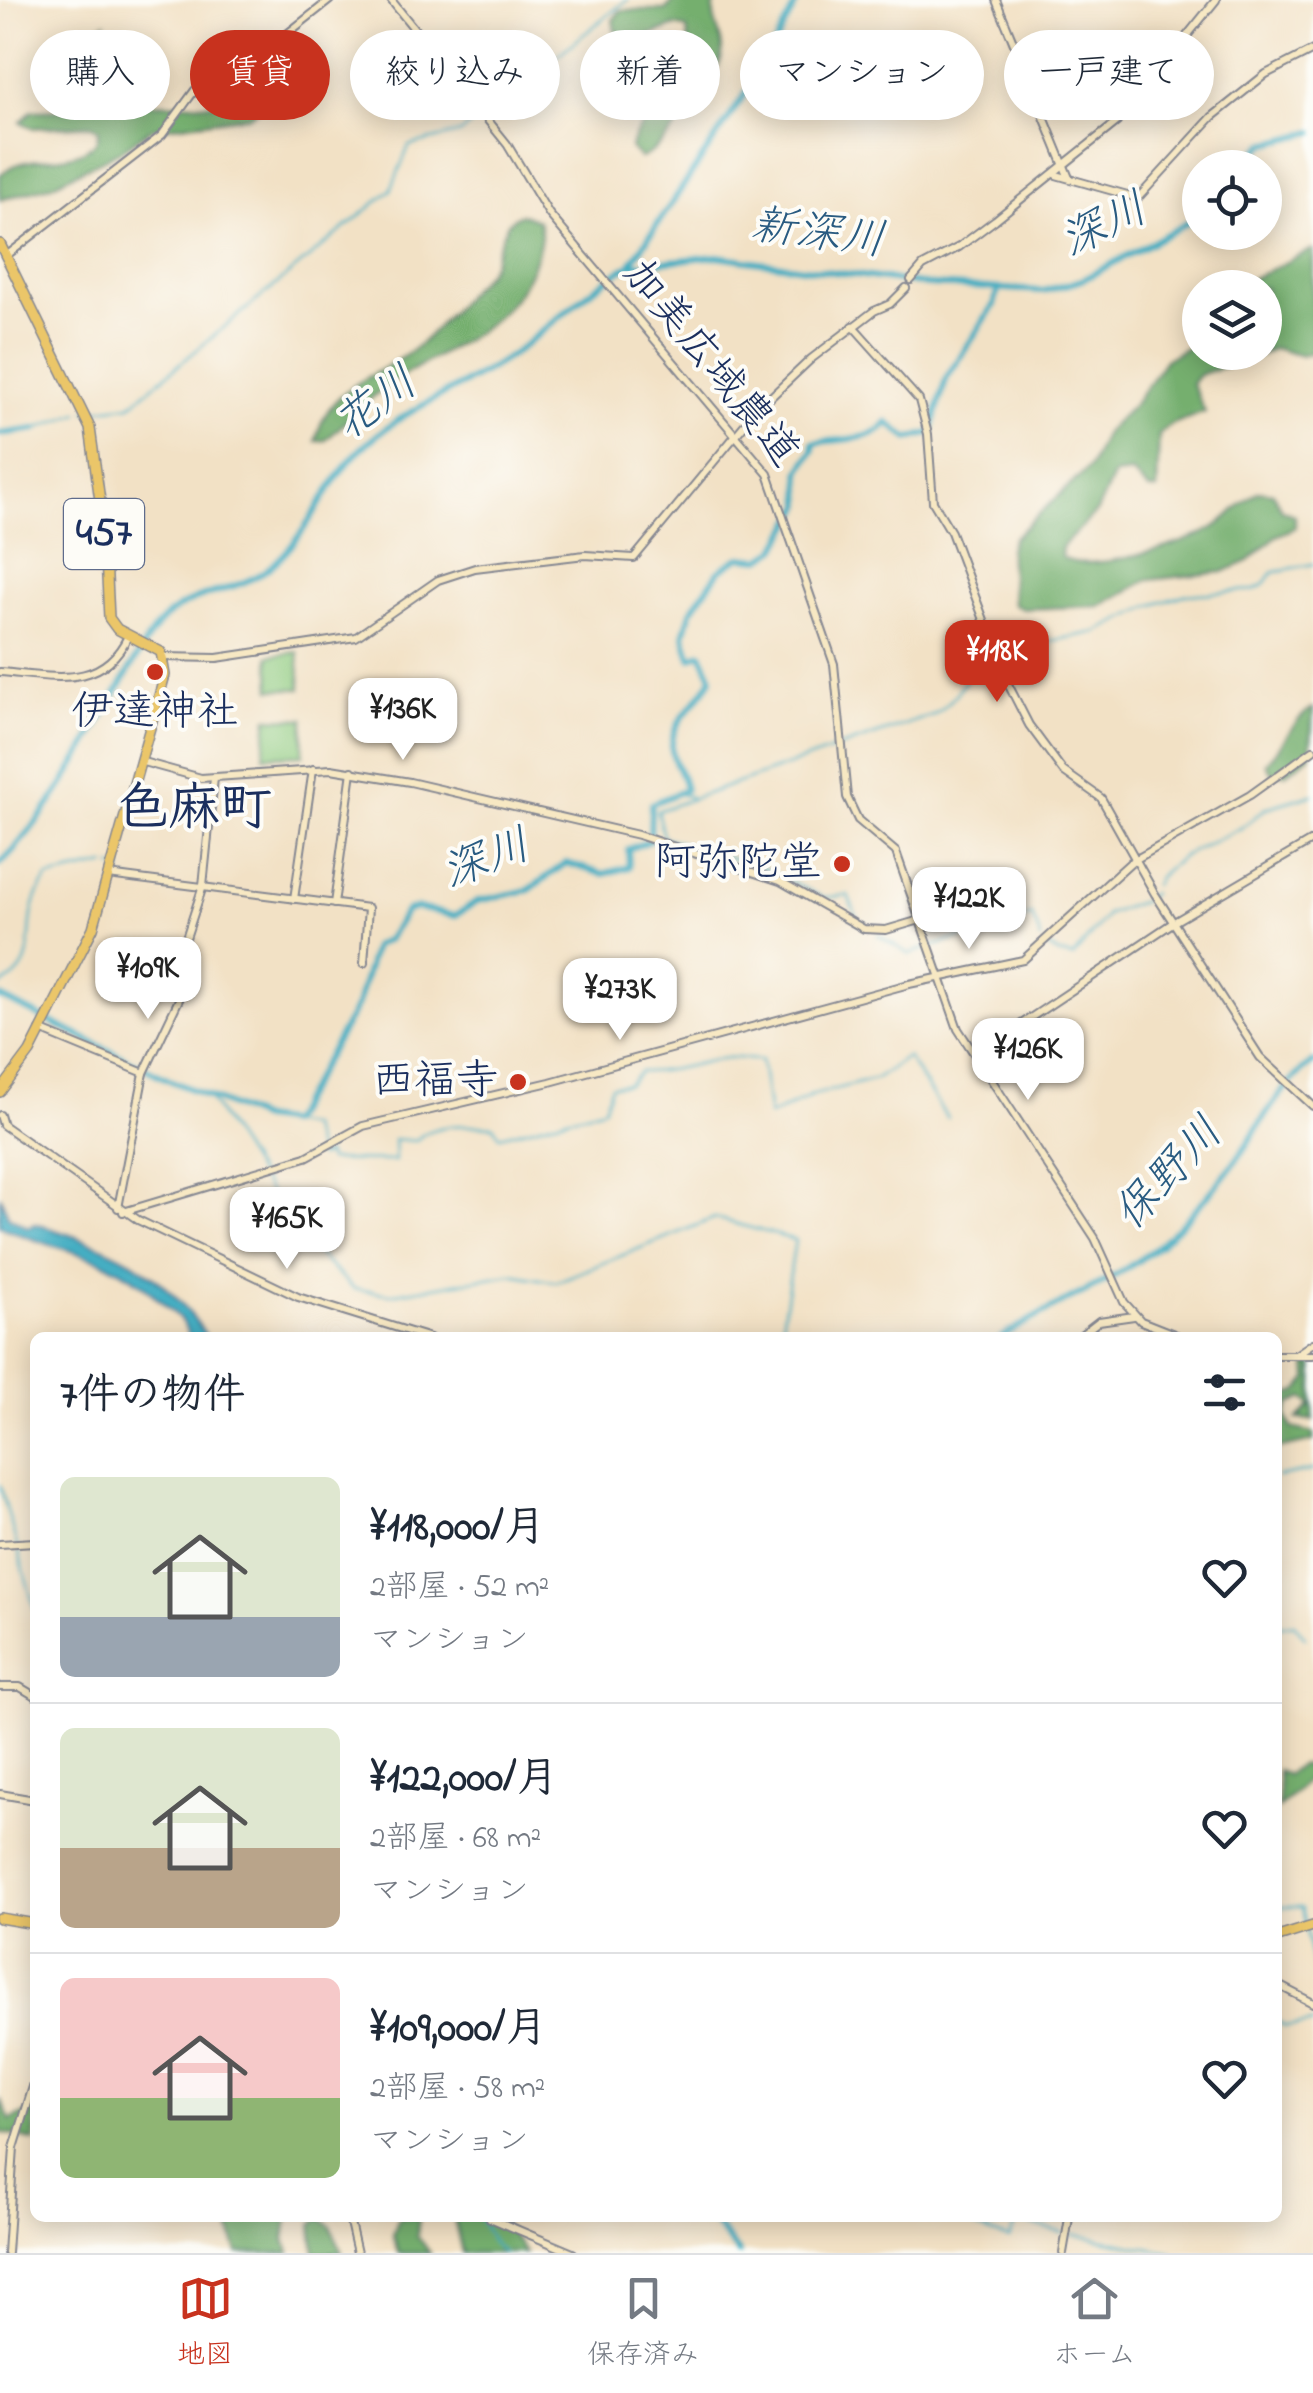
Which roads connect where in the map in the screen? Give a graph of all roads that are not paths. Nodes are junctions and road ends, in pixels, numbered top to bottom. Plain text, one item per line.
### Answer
1 (330, 0) edge
2 (392, 0) edge
3 (996, 0) edge
4 (1216, 0) edge
5 (1313, 50) edge
6 (1063, 168) junction
7 (1054, 174) junction
8 (1069, 178) junction
9 (0, 244) edge
10 (6, 256) junction
11 (911, 280) dead end
12 (906, 288) dead end
13 (854, 326) junction
14 (738, 435) junction
15 (130, 637) junction
16 (159, 653) junction
17 (0, 672) edge
18 (1313, 750) edge
19 (143, 762) junction
20 (313, 769) junction
21 (352, 771) junction
22 (214, 778) junction
23 (1313, 840) edge
24 (1136, 860) junction
25 (108, 874) junction
26 (203, 886) junction
27 (294, 899) junction
28 (334, 904) junction
29 (920, 920) junction
30 (1174, 922) junction
31 (364, 963) dead end
32 (939, 977) junction
33 (43, 1025) junction
34 (974, 1055) junction
35 (146, 1070) junction
36 (0, 1092) edge
37 (1313, 1106) edge
38 (0, 1115) edge
39 (120, 1210) junction
40 (1134, 1316) junction
41 (410, 1332) edge
42 (1084, 1332) edge
43 (1158, 1332) edge
44 (1313, 1343) edge
45 (1282, 1355) edge
46 (1296, 1355) junction
47 (1313, 1355) edge
48 (30, 1543) edge
49 (0, 1544) edge
50 (0, 1687) edge
51 (30, 1693) edge
52 (0, 1794) edge
53 (30, 1799) edge
54 (0, 1918) edge
55 (30, 1923) edge
56 (1309, 1928) edge
57 (1282, 1936) edge
58 (1282, 1987) edge
59 (1313, 2002) edge
60 (30, 2096) edge
61 (350, 2222) edge
62 (499, 2222) edge
63 (1068, 2222) edge
64 (8, 2253) edge
65 (356, 2253) edge
66 (573, 2253) edge
67 (1063, 2253) edge

1 - 10 street
2 - 14 street, 加美広域農道
3 - 6 street
4 - 6 street
5 - 8 street
6 - 7 street
6 - 8 street
7 - 8 street
7 - 11 street
9 - 10 highway, 457
10 - 15 highway, 457
12 - 13 street
13 - 14 street
13 - 24 street
14 - 16 street
14 - 29 street, 加美広域農道
15 - 16 highway
15 - 17 street
16 - 19 highway
18 - 24 street
19 - 22 street
19 - 25 highway
20 - 21 street
20 - 22 street
20 - 27 street
21 - 28 street
21 - 29 street
22 - 26 street
23 - 30 street
24 - 30 street
24 - 32 street
25 - 26 street
25 - 33 highway
26 - 27 street
26 - 35 street
27 - 28 street
28 - 31 street
29 - 32 street, 加美広域農道
30 - 34 street
30 - 37 street
32 - 34 street, 加美広域農道
32 - 39 street
33 - 35 street
33 - 36 highway
34 - 40 street, 加美広域農道
35 - 39 street
38 - 39 street
39 - 41 street
40 - 42 street
40 - 43 street
44 - 46 street
45 - 46 street
46 - 47 street
48 - 49 street
50 - 51 street
52 - 53 street
54 - 55 highway
56 - 57 highway
58 - 59 street
60 - 64 street
61 - 65 street
62 - 66 street
63 - 67 street

